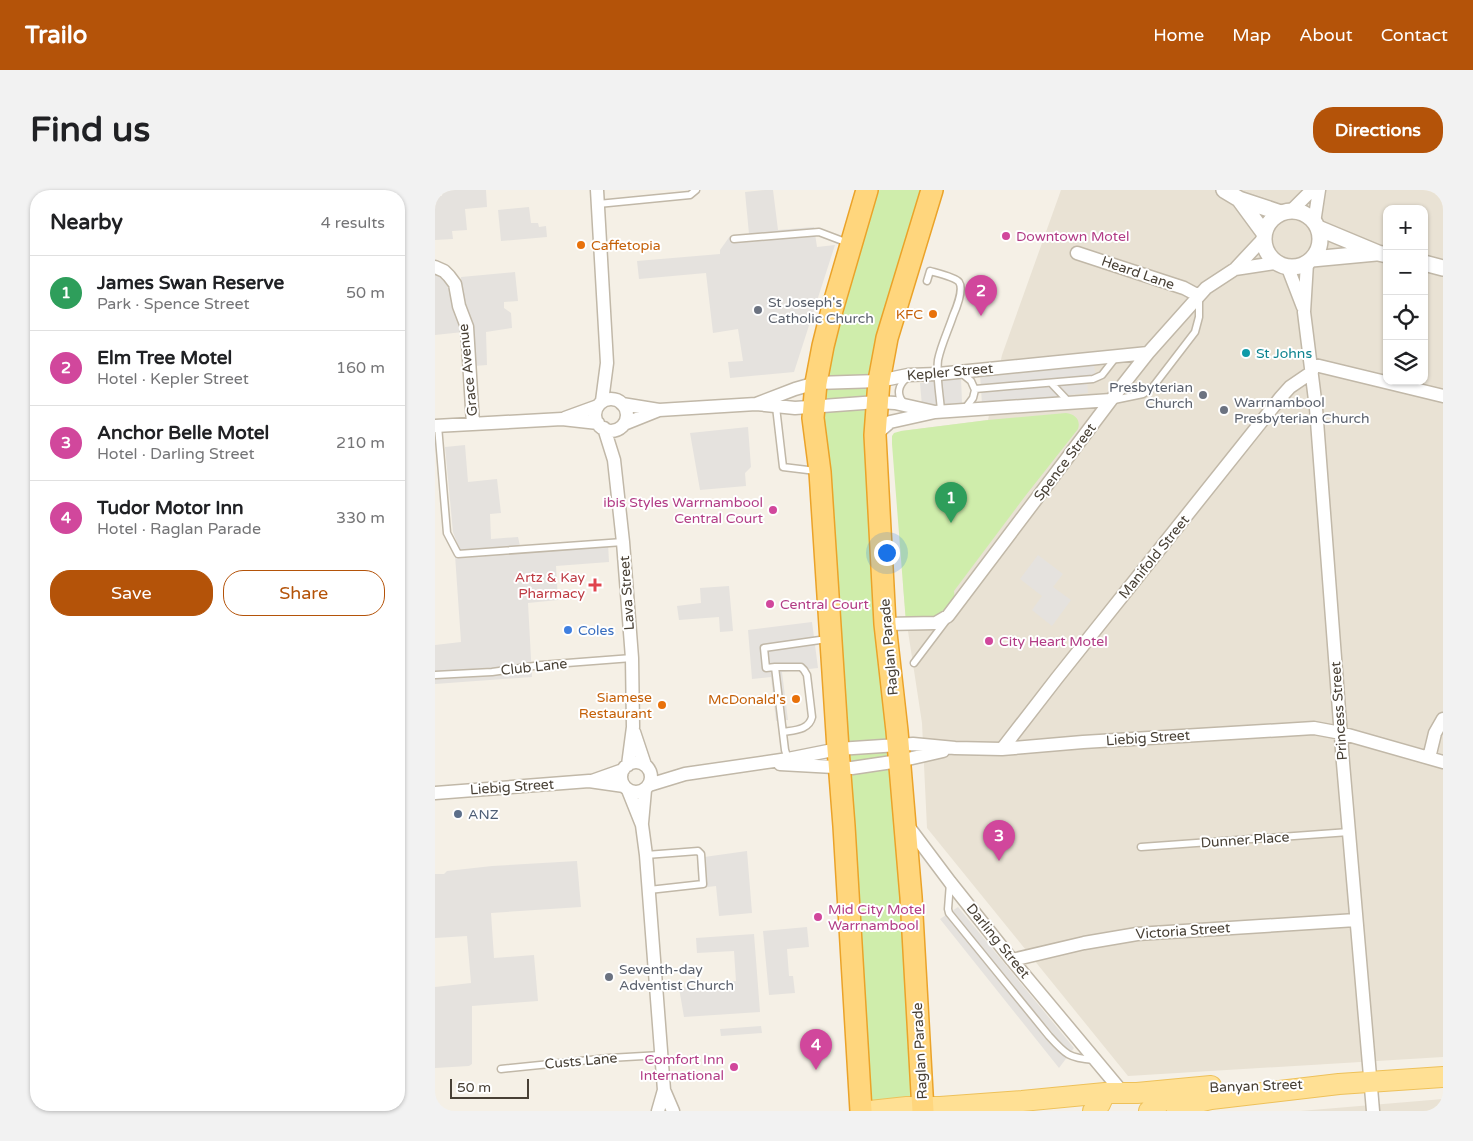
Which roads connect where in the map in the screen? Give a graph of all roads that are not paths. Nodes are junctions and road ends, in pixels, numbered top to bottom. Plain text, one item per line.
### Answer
1 (597, 190) edge
2 (696, 190) edge
3 (867, 190) edge
4 (933, 190) edge
5 (1224, 190) edge
6 (1312, 190) edge
7 (1319, 190) edge
8 (1239, 199) junction
9 (598, 204) junction
10 (1286, 212) junction
11 (1316, 225) junction
12 (1264, 236) junction
13 (734, 239) dead end
14 (851, 245) junction
15 (1077, 252) dead end
16 (1382, 254) edge
17 (1310, 261) junction
18 (1428, 264) edge
19 (1282, 265) junction
20 (435, 267) edge
21 (1443, 268) edge
22 (1235, 269) junction
23 (927, 281) dead end
24 (1199, 296) junction
25 (1304, 312) junction
26 (1148, 354) junction
27 (1116, 357) junction
28 (607, 362) junction
29 (1311, 368) junction
30 (959, 372) junction
31 (938, 374) junction
32 (911, 375) junction
33 (1051, 382) junction
34 (816, 383) junction
35 (975, 389) junction
36 (878, 392) junction
37 (1443, 396) edge
38 (1111, 400) junction
39 (619, 402) junction
40 (1069, 402) junction
41 (600, 404) junction
42 (755, 404) junction
43 (813, 406) junction
44 (907, 406) junction
45 (776, 407) junction
46 (659, 410) junction
47 (964, 410) junction
48 (938, 411) junction
49 (562, 419) junction
50 (473, 424) junction
51 (622, 425) junction
52 (437, 426) edge
53 (601, 426) junction
54 (875, 434) junction
55 (614, 460) junction
56 (820, 472) junction
57 (623, 542) junction
58 (953, 610) junction
59 (885, 624) junction
60 (831, 638) junction
61 (632, 658) junction
62 (914, 663) dead end
63 (775, 667) junction
64 (435, 675) edge
65 (1443, 719) edge
66 (633, 727) junction
67 (783, 732) junction
68 (1341, 733) junction
69 (1002, 749) junction
70 (898, 752) junction
71 (787, 758) junction
72 (838, 758) junction
73 (1429, 758) junction
74 (762, 762) junction
75 (1443, 762) edge
76 (625, 767) junction
77 (647, 767) junction
78 (685, 774) junction
79 (589, 781) junction
80 (626, 788) junction
81 (647, 788) junction
82 (435, 793) edge
83 (904, 820) junction
84 (641, 825) junction
85 (1349, 832) junction
86 (1141, 847) dead end
87 (646, 855) junction
88 (950, 882) junction
89 (649, 890) junction
90 (1356, 920) junction
91 (1012, 960) junction
92 (661, 1055) junction
93 (1094, 1060) junction
94 (501, 1069) dead end
95 (1443, 1077) edge
96 (1371, 1082) junction
97 (664, 1090) junction
98 (1217, 1092) junction
99 (1114, 1093) junction
100 (1022, 1106) edge
101 (923, 1109) edge
102 (1153, 1110) edge
103 (658, 1111) edge
104 (673, 1111) edge
105 (861, 1111) edge
106 (870, 1111) edge
107 (1093, 1111) edge
108 (1177, 1111) edge
109 (1203, 1111) edge
110 (1373, 1111) edge

1 - 9 street
2 - 9 lane
3 - 14 highway
4 - 36 highway, Raglan Parade
5 - 8 street
6 - 10 street
7 - 11 street
8 - 10 street
8 - 12 street
9 - 28 street
10 - 11 street
10 - 12 street
11 - 16 street
11 - 17 street
12 - 19 street
12 - 22 street, Spence Street
13 - 14 lane
14 - 34 highway
15 - 24 street, Heard Lane
16 - 17 street
17 - 19 street
17 - 25 street, Princess Street
18 - 21 street
19 - 22 street, Spence Street
19 - 25 street, Princess Street
20 - 50 street, Grace Avenue
22 - 24 street, Spence Street
23 - 31 lane
24 - 26 street, Spence Street
24 - 38 lane
25 - 29 street, Princess Street
26 - 27 street, Kepler Street
26 - 38 street, Spence Street
27 - 30 street, Kepler Street
27 - 33 lane
28 - 39 street
28 - 41 street
29 - 37 street
29 - 68 street, Princess Street
29 - 69 street, Manifold Street
30 - 31 street, Kepler Street
30 - 35 lane
31 - 32 street, Kepler Street
31 - 48 lane
32 - 36 street, Kepler Street
32 - 44 lane
33 - 35 lane
33 - 40 lane
34 - 36 street, Kepler Street
34 - 42 street, Kepler Street
34 - 43 highway
35 - 47 lane
36 - 43 street, Kepler Street
36 - 44 street, Kepler Street
36 - 54 highway, Raglan Parade
38 - 40 street, Kepler Street
38 - 58 street, Spence Street
39 - 41 street
39 - 46 street, Kepler Street
39 - 51 street
40 - 47 street, Kepler Street
41 - 49 street
41 - 53 street
42 - 45 street, Kepler Street
42 - 46 street, Kepler Street
43 - 45 street, Kepler Street
43 - 56 highway
44 - 48 street, Kepler Street
45 - 56 lane
46 - 51 street, Kepler Street
47 - 48 street, Kepler Street
48 - 54 street, Kepler Street
49 - 50 street
49 - 53 street
50 - 52 street
51 - 53 street
51 - 55 street, Lava Street
52 - 57 lane
53 - 55 street, Lava Street
54 - 59 highway, Raglan Parade
55 - 57 street, Lava Street
56 - 60 highway
57 - 61 street, Lava Street
58 - 59 street, Spence Street
58 - 62 lane
59 - 70 highway, Raglan Parade
60 - 63 lane
60 - 72 highway
61 - 64 lane, Club Lane
61 - 66 street, Lava Street
63 - 67 lane
63 - 67 lane
65 - 73 street
66 - 76 street, Lava Street
66 - 77 street, Lava Street
67 - 71 lane
68 - 69 street, Liebig Street
68 - 73 street, Liebig Street
68 - 85 street, Princess Street
69 - 70 street, Liebig Street
70 - 72 street, Liebig Street
70 - 72 street, Liebig Street
70 - 83 highway, Raglan Parade
71 - 72 street, Liebig Street
71 - 74 street, Liebig Street
72 - 74 street, Liebig Street
72 - 105 highway
73 - 75 street, Liebig Street
74 - 78 street, Liebig Street
76 - 77 street
76 - 79 street, Liebig Street
76 - 80 street
77 - 78 street, Liebig Street
77 - 81 street
78 - 81 street, Liebig Street
79 - 80 street, Liebig Street
79 - 82 street, Liebig Street
80 - 81 street
80 - 84 street
81 - 84 street
83 - 88 street, Darling Street
83 - 101 highway, Raglan Parade
84 - 87 street
85 - 86 lane, Dunner Place
85 - 90 street, Princess Street
87 - 89 street
87 - 89 lane
88 - 91 street, Darling Street
88 - 93 lane
89 - 92 street
90 - 91 street, Victoria Street
90 - 96 street, Princess Street
91 - 93 street, Darling Street
92 - 94 lane, Custs Lane
92 - 97 street
93 - 99 street, Darling Street
93 - 99 street, Darling Street
95 - 96 main road, Banyan Street
96 - 98 main road, Banyan Street
96 - 110 street, Princess Street
97 - 103 street
97 - 104 street
98 - 99 main road
98 - 102 main road, Banyan Street
98 - 108 main road, Banyan Street
98 - 109 street
99 - 100 main road
99 - 102 street
99 - 107 main road
100 - 101 main road
101 - 106 main road

